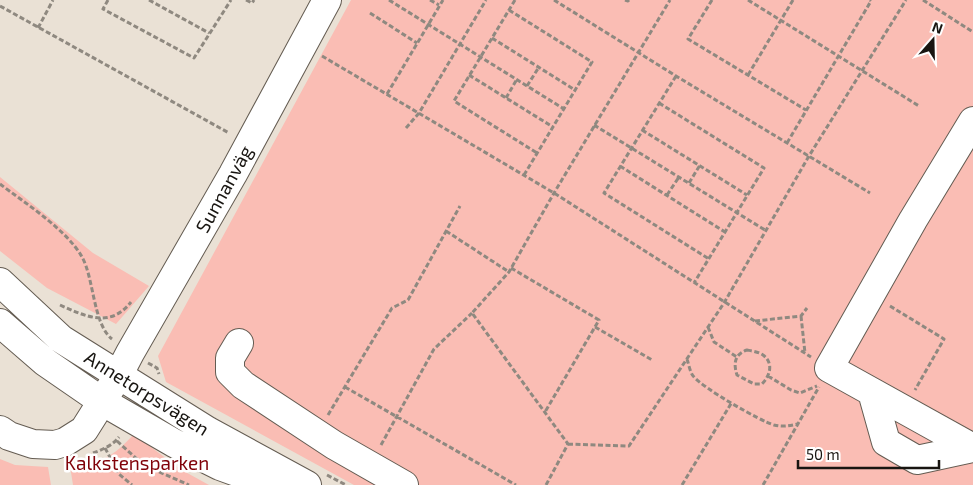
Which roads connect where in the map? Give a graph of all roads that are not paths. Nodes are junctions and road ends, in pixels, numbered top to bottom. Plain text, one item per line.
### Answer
1 (327, 0) edge
2 (973, 121) edge
3 (0, 282) edge
4 (0, 323) edge
5 (239, 343) dead end
6 (124, 365) junction
7 (872, 392) junction
8 (102, 402) junction
9 (0, 430) edge
10 (973, 448) edge
11 (272, 485) edge
12 (307, 485) edge
13 (404, 485) edge

1 - 6 main road, Sunnanväg
2 - 7 main road
3 - 6 main road, Annetorpsvägen
4 - 8 main road, Annetorpsvägen
5 - 13 main road
6 - 8 main road, Sunnanväg
6 - 12 main road, Annetorpsvägen
7 - 10 main road
7 - 10 main road
8 - 9 main road, Sunnanväg
8 - 11 main road, Annetorpsvägen

